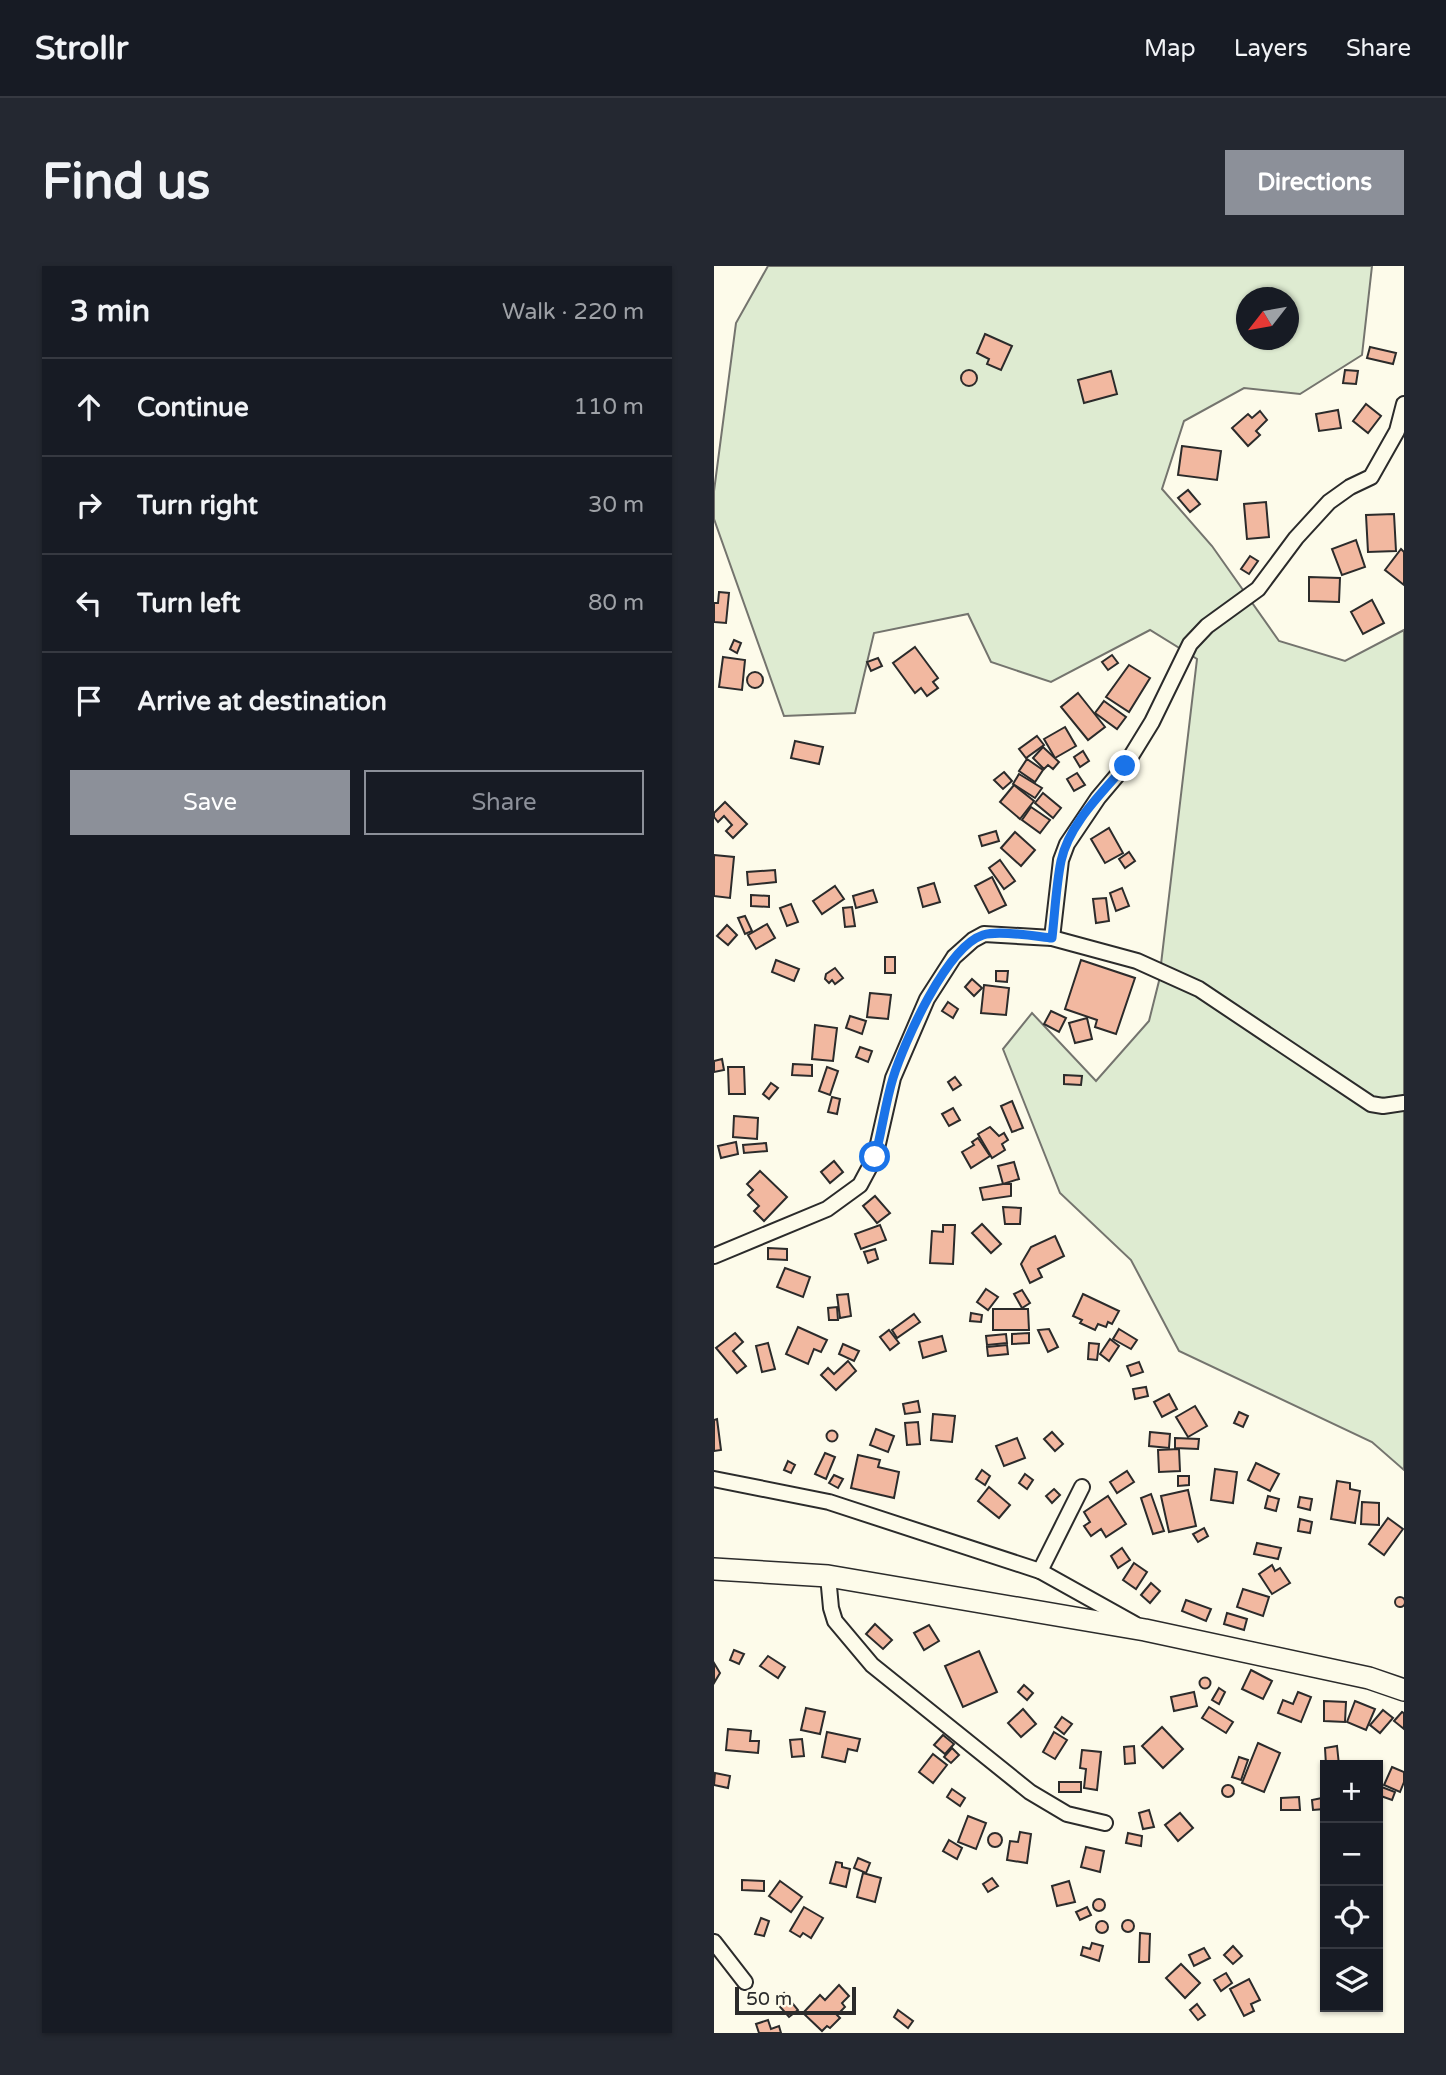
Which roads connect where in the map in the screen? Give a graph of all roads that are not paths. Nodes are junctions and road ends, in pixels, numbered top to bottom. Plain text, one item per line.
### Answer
1 (1404, 404) edge
2 (1052, 938) junction
3 (1404, 1103) edge
4 (714, 1256) edge
5 (714, 1479) edge
6 (1082, 1487) dead end
7 (714, 1569) edge
8 (1040, 1570) junction
9 (828, 1576) junction
10 (1145, 1630) junction
11 (1404, 1690) edge
12 (1105, 1823) dead end
13 (714, 1942) edge
14 (744, 1982) dead end

1 - 2 street
2 - 3 street
2 - 4 street
5 - 8 street
6 - 8 street
7 - 9 street
8 - 10 street
9 - 10 street
9 - 12 street
10 - 11 street
13 - 14 street

